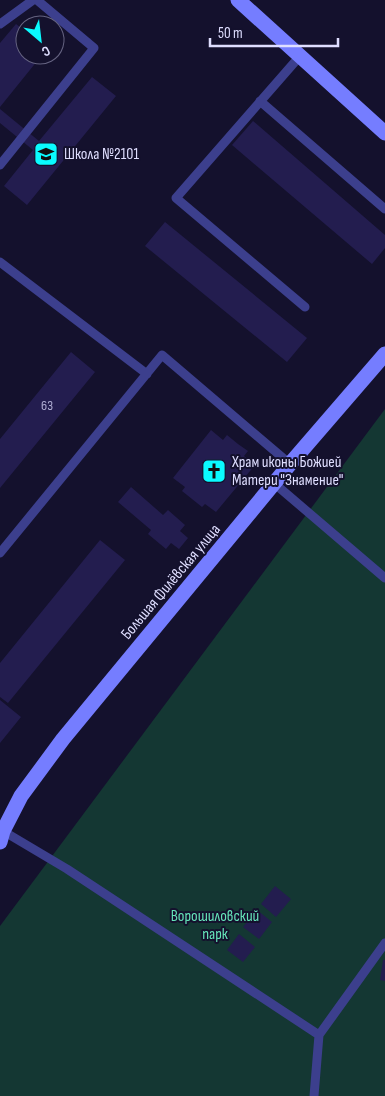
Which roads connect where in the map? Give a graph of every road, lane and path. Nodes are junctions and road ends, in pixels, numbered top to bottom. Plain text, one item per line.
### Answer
1 (33, 0) edge
2 (37, 0) edge
3 (238, 0) edge
4 (0, 24) edge
5 (300, 56) junction
6 (260, 101) junction
7 (385, 133) edge
8 (0, 165) edge
9 (385, 209) edge
10 (0, 262) edge
11 (305, 307) dead end
12 (385, 354) edge
13 (147, 374) junction
14 (290, 464) junction
15 (275, 484) junction
16 (0, 553) edge
17 (385, 578) edge
18 (2, 836) edge
19 (385, 943) edge
20 (319, 1035) junction
21 (314, 1096) edge

1 - 4 lane
2 - 8 lane
3 - 5 street
5 - 6 lane
5 - 7 street
6 - 9 lane
6 - 11 lane
10 - 13 lane
12 - 14 street, Большая Филёвская улица
13 - 14 lane
13 - 16 lane
14 - 15 street, Большая Филёвская улица
15 - 17 lane
15 - 18 street, Большая Филёвская улица
18 - 20 lane
19 - 20 lane
20 - 21 lane

